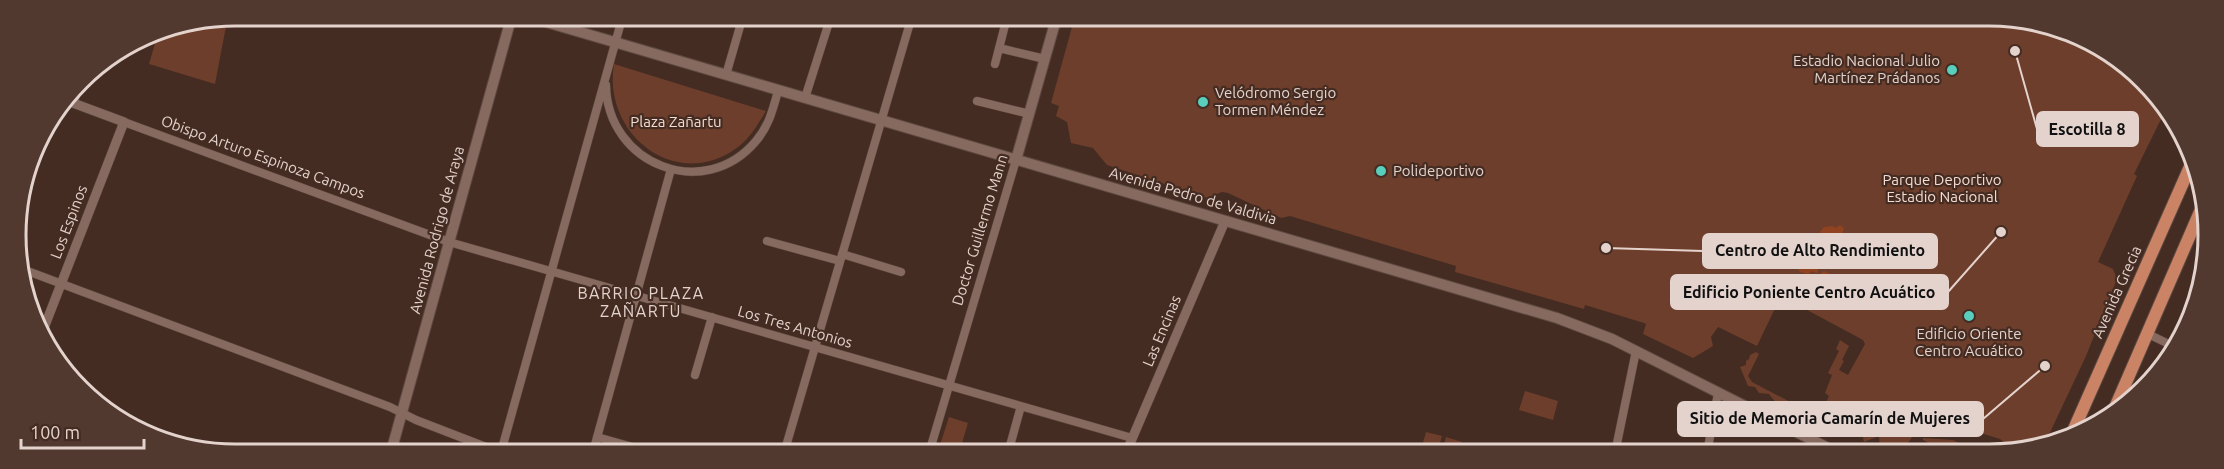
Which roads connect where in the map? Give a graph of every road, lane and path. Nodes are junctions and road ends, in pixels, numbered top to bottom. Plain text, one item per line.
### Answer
1 (509, 26) edge
2 (559, 26) edge
3 (620, 26) edge
4 (741, 26) edge
5 (828, 26) edge
6 (909, 26) edge
7 (1005, 26) edge
8 (1054, 26) edge
9 (615, 43) junction
10 (999, 48) junction
11 (1045, 59) junction
12 (995, 64) dead end
13 (608, 69) junction
14 (726, 75) junction
15 (778, 91) junction
16 (806, 98) junction
17 (977, 100) dead end
18 (73, 102) edge
19 (1030, 114) junction
20 (881, 121) junction
21 (124, 122) junction
22 (1016, 160) junction
23 (671, 169) junction
24 (2188, 171) edge
25 (2198, 218) edge
26 (1225, 221) junction
27 (767, 241) dead end
28 (449, 242) junction
29 (841, 258) junction
30 (29, 271) edge
31 (552, 271) junction
32 (901, 272) dead end
33 (62, 283) junction
34 (637, 295) junction
35 (712, 317) junction
36 (46, 323) edge
37 (2148, 334) junction
38 (2167, 343) edge
39 (815, 346) junction
40 (1636, 351) junction
41 (695, 375) dead end
42 (948, 385) junction
43 (1718, 393) junction
44 (2121, 397) edge
45 (1021, 406) junction
46 (402, 412) junction
47 (2076, 424) edge
48 (597, 437) junction
49 (1132, 438) junction
50 (1130, 443) edge
51 (1618, 443) edge
52 (1709, 443) edge
53 (1818, 443) edge
54 (393, 444) edge
55 (479, 444) edge
56 (502, 444) edge
57 (595, 444) edge
58 (619, 444) edge
59 (787, 444) edge
60 (932, 444) edge
61 (1011, 444) edge

1 - 28 main road, Avenida Rodrigo de Araya
2 - 9 main road, Avenida Pedro de Valdivia
3 - 9 street
4 - 14 street
5 - 16 street
6 - 20 street
7 - 10 street
8 - 11 main road, Doctor Guillermo Mann
9 - 13 street
9 - 14 main road, Avenida Pedro de Valdivia
10 - 11 street
10 - 12 street
11 - 19 main road, Doctor Guillermo Mann
13 - 23 street
13 - 31 street
14 - 15 main road, Avenida Pedro de Valdivia
15 - 16 main road, Avenida Pedro de Valdivia
15 - 23 street
16 - 20 main road, Avenida Pedro de Valdivia
17 - 19 street
18 - 21 street, Obispo Arturo Espinoza Campos
19 - 22 main road, Doctor Guillermo Mann
20 - 22 main road, Avenida Pedro de Valdivia
20 - 29 street
21 - 28 street, Obispo Arturo Espinoza Campos
21 - 33 street, Los Espinos
22 - 26 main road, Avenida Pedro de Valdivia
22 - 42 street, Doctor Guillermo Mann
23 - 34 street
24 - 47 main road, Avenida Grecia
25 - 37 main road
26 - 40 main road, Avenida Pedro de Valdivia
26 - 49 street, Las Encinas
27 - 29 street
28 - 31 street, Los Tres Antonios
28 - 46 main road, Avenida Rodrigo de Araya
29 - 32 street
29 - 39 street
30 - 33 street
31 - 34 street, Los Tres Antonios
31 - 56 street
33 - 36 street, Los Espinos
33 - 46 street
34 - 35 street, Los Tres Antonios
34 - 48 street
35 - 39 street, Los Tres Antonios
35 - 41 street
37 - 38 street
37 - 44 main road
39 - 42 street, Los Tres Antonios
39 - 59 street
40 - 43 main road, Avenida Pedro de Valdivia
40 - 51 street
42 - 45 street, Los Tres Antonios
42 - 60 street, Doctor Guillermo Mann
43 - 52 street
43 - 53 main road, Avenida Pedro de Valdivia
45 - 49 street, Los Tres Antonios
45 - 61 street
46 - 54 main road, Avenida Rodrigo de Araya
46 - 55 street
48 - 57 street
48 - 58 street
49 - 50 street, Las Encinas

